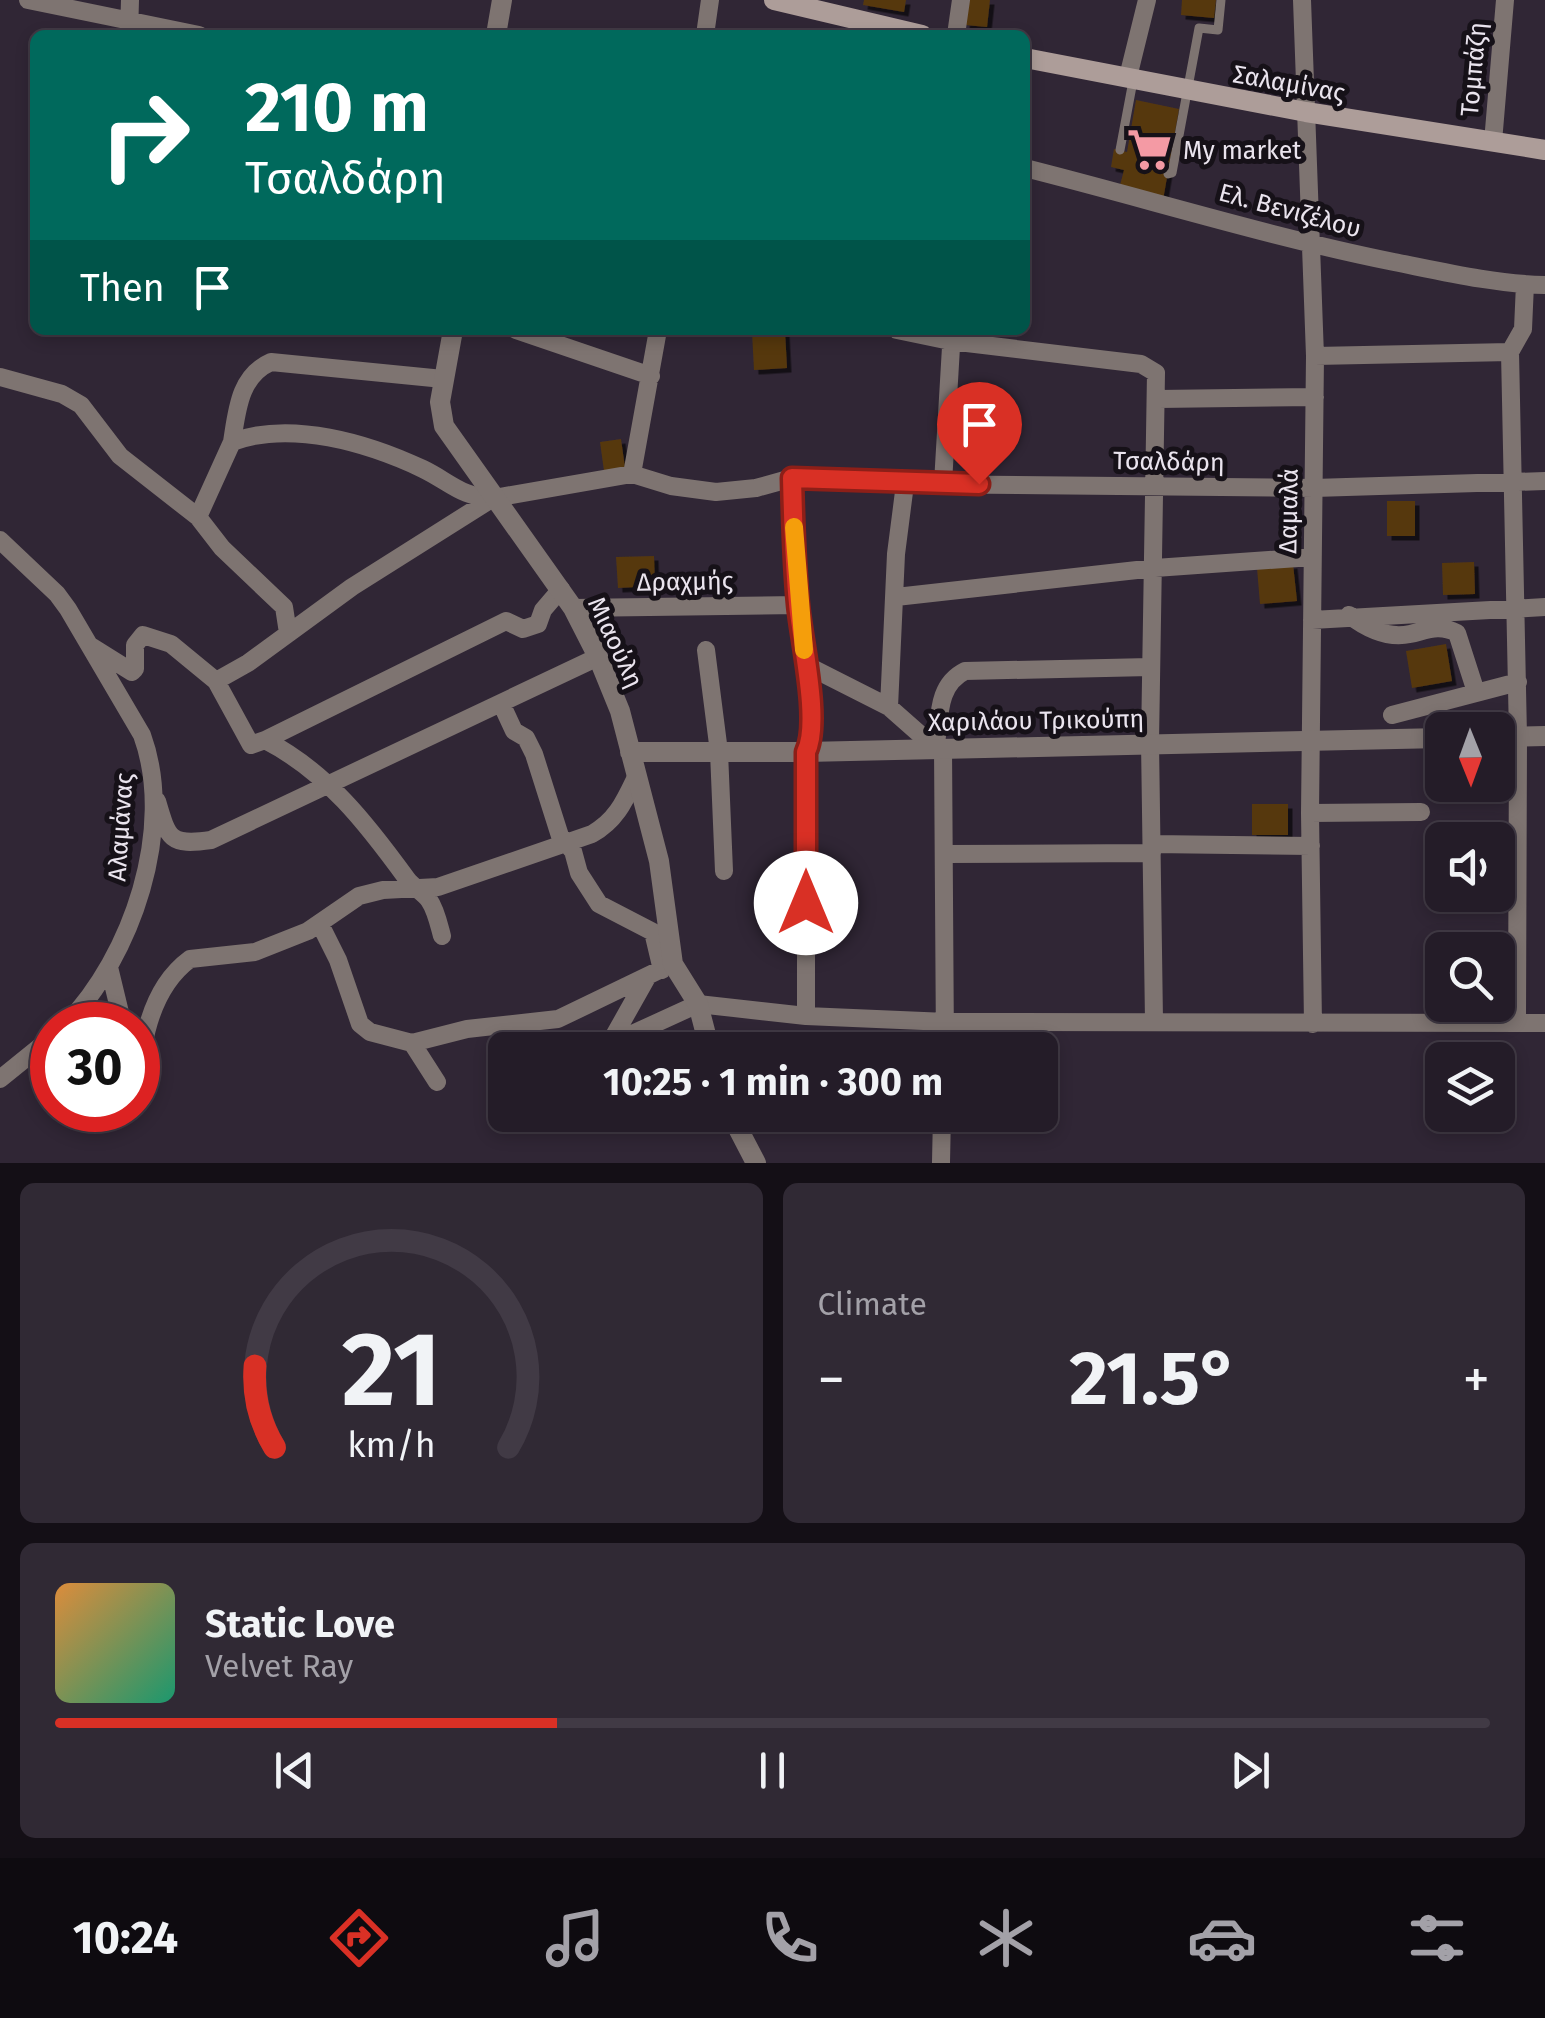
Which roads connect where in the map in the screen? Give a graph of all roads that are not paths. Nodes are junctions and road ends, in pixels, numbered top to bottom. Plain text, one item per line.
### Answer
1 (28, 0) edge
2 (502, 0) edge
3 (710, 0) edge
4 (774, 0) edge
5 (961, 0) edge
6 (1146, 0) edge
7 (1221, 0) edge
8 (1302, 0) edge
9 (1505, 0) edge
10 (804, 3) edge
11 (129, 18) edge
12 (178, 30) edge
13 (497, 30) edge
14 (706, 30) edge
15 (904, 30) edge
16 (957, 30) edge
17 (1030, 59) edge
18 (1130, 78) junction
19 (1188, 89) junction
20 (1306, 112) junction
21 (1492, 142) junction
22 (1120, 150) dead end
23 (1545, 150) edge
24 (1030, 169) edge
25 (1168, 174) dead end
26 (1310, 245) junction
27 (1525, 284) junction
28 (1545, 286) edge
29 (452, 335) edge
30 (531, 335) edge
31 (657, 335) edge
32 (951, 336) edge
33 (1510, 352) junction
34 (1315, 356) junction
35 (651, 376) junction
36 (0, 377) edge
37 (443, 379) junction
38 (1315, 397) junction
39 (1158, 399) junction
40 (232, 442) junction
41 (632, 474) junction
42 (792, 478) junction
43 (1545, 480) edge
44 (1512, 482) junction
45 (944, 483) junction
46 (905, 484) junction
47 (1154, 487) junction
48 (1314, 488) junction
49 (494, 498) junction
50 (198, 517) junction
51 (0, 540) edge
52 (1312, 557) junction
53 (1155, 568) junction
54 (561, 589) junction
55 (896, 596) junction
56 (798, 605) junction
57 (1545, 607) edge
58 (574, 608) junction
59 (1516, 608) junction
60 (1348, 615) junction
61 (1312, 620) junction
62 (288, 634) junction
63 (91, 647) junction
64 (706, 650) dead end
65 (804, 653) junction
66 (598, 657) junction
67 (1150, 667) junction
68 (216, 681) junction
69 (1518, 682) junction
70 (1476, 692) junction
71 (501, 703) junction
72 (889, 707) junction
73 (1512, 712) edge
74 (1392, 715) dead end
75 (1515, 736) edge
76 (1545, 736) edge
77 (1425, 738) edge
78 (265, 740) junction
79 (1311, 740) junction
80 (1150, 742) junction
81 (940, 745) junction
82 (630, 752) junction
83 (719, 752) junction
84 (806, 752) junction
85 (637, 775) junction
86 (328, 783) junction
87 (153, 784) junction
88 (1510, 802) edge
89 (1421, 812) dead end
90 (1310, 813) junction
91 (566, 843) junction
92 (1310, 846) junction
93 (1152, 848) junction
94 (945, 854) junction
95 (724, 872) dead end
96 (413, 887) junction
97 (320, 924) junction
98 (442, 936) dead end
99 (109, 967) junction
100 (660, 971) junction
101 (82, 1002) edge
102 (117, 1002) edge
103 (156, 1002) edge
104 (698, 1004) junction
105 (806, 1016) junction
106 (947, 1022) junction
107 (1154, 1022) junction
108 (1517, 1022) junction
109 (1545, 1023) edge
110 (1313, 1024) junction
111 (618, 1032) edge
112 (636, 1032) edge
113 (705, 1032) edge
114 (947, 1032) edge
115 (412, 1042) junction
116 (30, 1055) edge
117 (0, 1079) edge
118 (437, 1082) dead end
119 (740, 1132) edge
120 (942, 1132) edge
121 (941, 1162) edge
122 (756, 1163) edge

1 - 11 street
2 - 13 street
3 - 14 street
4 - 10 main road
5 - 16 street
6 - 18 street
7 - 19 lane
8 - 20 street, Δαμαλά
9 - 21 street, Τομπάζη
10 - 15 main road
11 - 12 street
17 - 18 main road, Σαλαμίνας
18 - 19 main road, Σαλαμίνας
18 - 22 lane
19 - 20 main road, Σαλαμίνας
19 - 25 lane
20 - 21 main road, Σαλαμίνας
20 - 26 street, Δαμαλά
21 - 23 main road, Σαλαμίνας
24 - 26 street, Ελ. Βενιζέλου
26 - 27 street, Ελ. Βενιζέλου
26 - 34 street, Δαμαλά
27 - 28 street, Ελ. Βενιζέλου
27 - 33 street
29 - 37 street, Μιαούλη
30 - 35 street
31 - 35 street
32 - 39 street
32 - 45 street
33 - 34 street
33 - 44 street
34 - 38 street, Δαμαλά
35 - 41 street
36 - 50 street
37 - 40 street
37 - 49 street, Μιαούλη
38 - 39 street
38 - 48 street, Δαμαλά
39 - 47 street
40 - 49 street
40 - 50 street
41 - 42 street, Τσαλδάρη
41 - 49 street
42 - 46 street, Τσαλδάρη
42 - 56 street
43 - 44 street, Τσαλδάρη
44 - 48 street, Τσαλδάρη
44 - 59 street
45 - 46 street, Τσαλδάρη
45 - 47 street, Τσαλδάρη
46 - 55 street
47 - 48 street, Τσαλδάρη
47 - 53 street
48 - 52 street, Δαμαλά
49 - 54 street, Μιαούλη
49 - 62 street
50 - 62 street
51 - 63 street, Αλαμάνας
52 - 53 street
52 - 61 street, Δαμαλά
53 - 55 street
53 - 67 street
54 - 58 street, Μιαούλη
54 - 78 street
55 - 72 street
56 - 58 street, Δραχμής
56 - 65 street
57 - 59 street
58 - 66 street, Μιαούλη
59 - 60 street
59 - 69 street
60 - 61 street
60 - 70 street
61 - 79 street, Δαμαλά
62 - 68 street
63 - 68 street
63 - 87 street, Αλαμάνας
64 - 83 street
65 - 72 street
65 - 84 street
66 - 71 street
66 - 82 street, Μιαούλη
67 - 80 street
67 - 81 street
68 - 78 street
69 - 70 street
69 - 73 street
70 - 74 street
71 - 86 street
71 - 91 street
72 - 81 street
75 - 76 street
77 - 79 street, Χαριλάου Τρικούπη
78 - 86 street
79 - 80 street, Χαριλάου Τρικούπη
79 - 90 street, Δαμαλά
80 - 81 street, Χαριλάου Τρικούπη
80 - 93 street
81 - 84 street, Χαριλάου Τρικούπη
81 - 94 street
82 - 83 street, Χαριλάου Τρικούπη
82 - 85 street, Μιαούλη
83 - 84 street, Χαριλάου Τρικούπη
83 - 95 street
84 - 105 street
85 - 91 street
85 - 100 street, Μιαούλη
86 - 87 street
86 - 96 street
87 - 99 street, Αλαμάνας
88 - 108 street
89 - 90 street
90 - 92 street, Δαμαλά
91 - 96 street
91 - 100 street
92 - 93 street
92 - 110 street, Δαμαλά
93 - 94 street
93 - 107 street
94 - 106 street
96 - 97 street
96 - 98 street
97 - 103 street
97 - 115 street
99 - 101 street, Αλαμάνας
99 - 102 street
100 - 104 street, Μιαούλη
100 - 111 street
100 - 115 street
104 - 105 street
104 - 112 street
104 - 113 street, Μιαούλη
105 - 106 street
106 - 107 street
106 - 114 street
107 - 110 street
108 - 109 street
108 - 110 street
115 - 118 street
116 - 117 street
119 - 122 street
120 - 121 street

